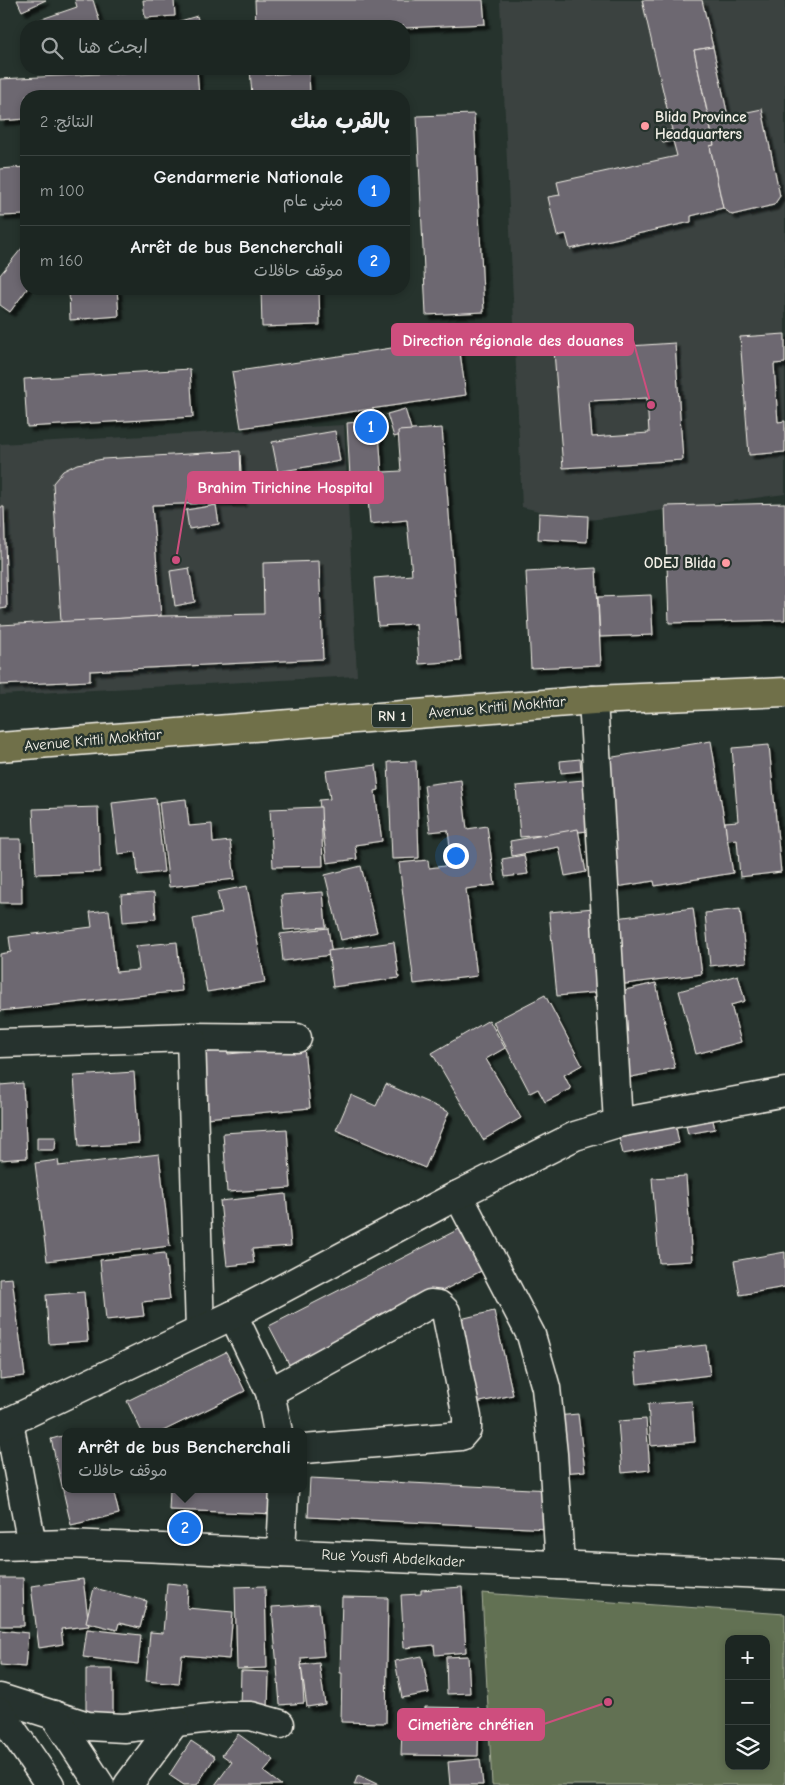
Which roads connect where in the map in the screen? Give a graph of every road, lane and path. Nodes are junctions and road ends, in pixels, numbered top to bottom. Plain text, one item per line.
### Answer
1 (785, 692) edge
2 (593, 700) junction
3 (0, 747) edge
4 (191, 1036) junction
5 (297, 1038) dead end
6 (0, 1043) edge
7 (785, 1092) edge
8 (618, 1123) junction
9 (458, 1195) junction
10 (233, 1315) junction
11 (200, 1331) junction
12 (270, 1392) junction
13 (4, 1424) edge
14 (277, 1428) edge
15 (307, 1449) edge
16 (284, 1493) edge
17 (32, 1545) junction
18 (0, 1546) edge
19 (281, 1553) junction
20 (560, 1565) junction
21 (785, 1575) edge
22 (0, 1698) edge
23 (0, 1712) edge
24 (54, 1715) junction
25 (175, 1722) junction
26 (280, 1724) dead end
27 (50, 1785) edge
28 (100, 1785) edge
29 (128, 1785) edge

1 - 2 main road, Avenue Kritli Mokhtar / RN 1
2 - 3 main road, Avenue Kritli Mokhtar / RN 1
2 - 8 street
4 - 5 street
4 - 6 street
4 - 11 street
7 - 8 street
8 - 9 street
9 - 10 street
9 - 20 street
10 - 11 street
10 - 12 street
11 - 13 street
12 - 14 street
12 - 15 street
13 - 17 street
16 - 19 street
17 - 18 street, Rue Yousfi Abdelkader
17 - 19 street, Rue Yousfi Abdelkader
19 - 20 street, Rue Yousfi Abdelkader
20 - 21 street, Rue Yousfi Abdelkader
22 - 24 street
23 - 27 street
24 - 25 street
24 - 28 street
25 - 26 street
25 - 29 street

